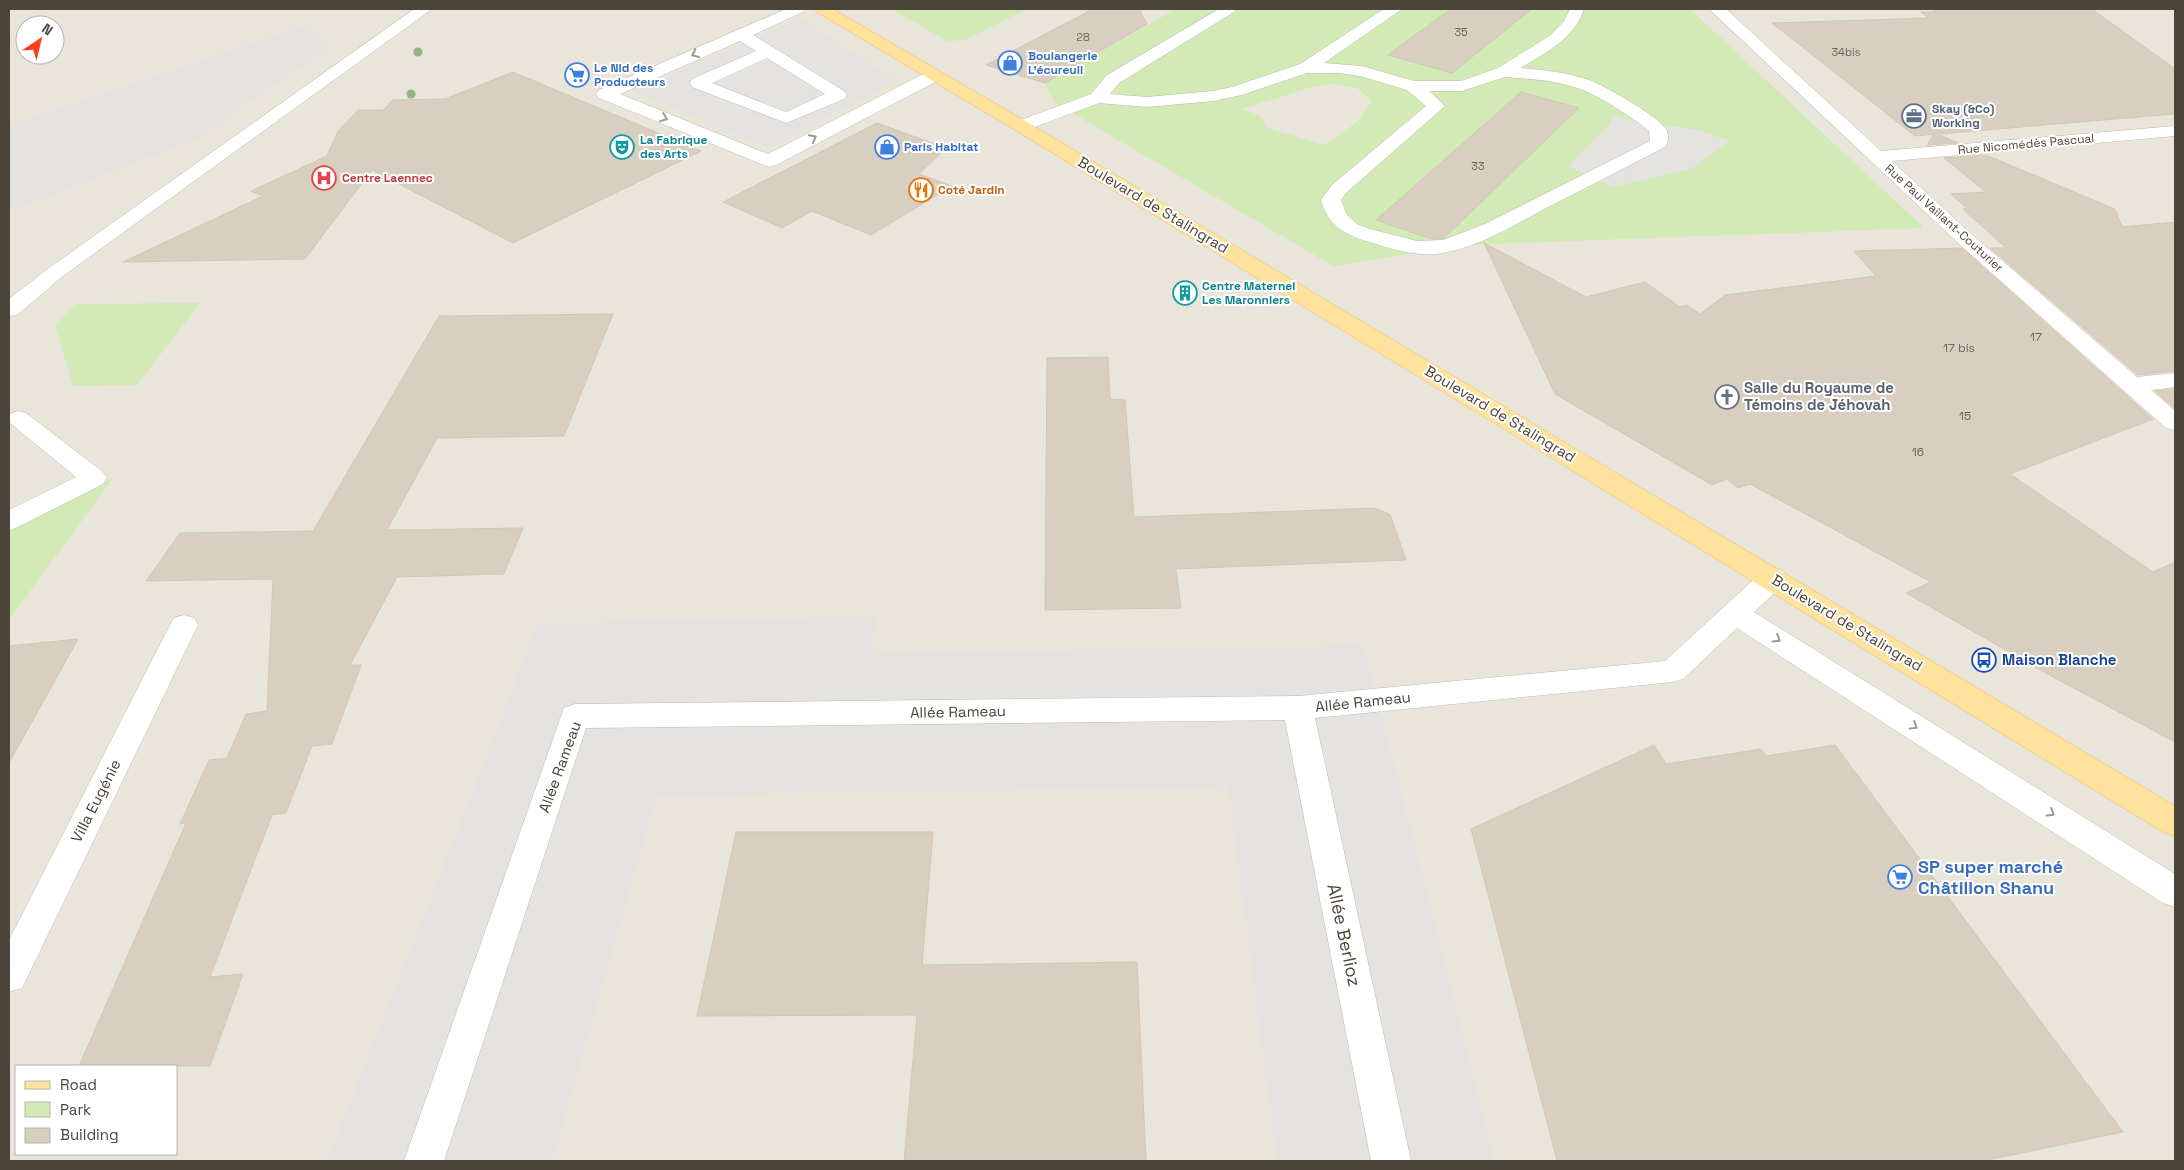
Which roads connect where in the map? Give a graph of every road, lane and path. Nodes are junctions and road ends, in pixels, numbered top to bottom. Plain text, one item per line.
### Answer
1 (424, 9) edge
2 (798, 9) edge
3 (822, 9) edge
4 (1229, 9) edge
5 (1394, 9) edge
6 (1578, 9) edge
7 (1717, 9) edge
8 (740, 35) junction
9 (768, 51) junction
10 (1560, 51) junction
11 (1306, 68) junction
12 (1504, 72) junction
13 (934, 76) junction
14 (1584, 84) junction
15 (1414, 86) junction
16 (1462, 86) junction
17 (1097, 98) junction
18 (1436, 106) junction
19 (1021, 126) junction
20 (2175, 131) edge
21 (1877, 157) junction
22 (9, 310) edge
23 (2175, 380) edge
24 (2132, 386) junction
25 (12, 414) edge
26 (2175, 423) edge
27 (9, 521) edge
28 (1773, 578) junction
29 (1735, 613) junction
30 (184, 626) dead end
31 (1298, 708) junction
32 (2175, 822) edge
33 (2175, 892) edge
34 (9, 976) edge
35 (424, 1161) edge
36 (1391, 1161) edge

1 - 22 street
2 - 8 street
3 - 13 main road, Boulevard de Stalingrad
4 - 17 street
5 - 11 street
6 - 10 street
7 - 21 street, Rue Paul Vaillant-Couturier
8 - 9 street
8 -> 13 street
9 - 9 street
10 - 12 street
10 - 14 street
11 - 15 street
11 - 17 street
12 - 14 street
12 - 16 street
13 - 19 main road, Boulevard de Stalingrad
14 - 18 street
15 - 16 street
15 - 18 street
16 - 18 street
17 - 19 street
19 - 28 main road, Boulevard de Stalingrad
20 - 21 street, Rue Nicomédès Pascual
21 - 24 street, Rue Paul Vaillant-Couturier
23 - 24 street
24 - 26 street, Rue Paul Vaillant-Couturier
25 - 27 street
28 - 29 street, Allée Rameau
28 - 32 main road, Boulevard de Stalingrad
29 - 31 street, Allée Rameau
29 -> 33 street
30 - 34 street, Villa Eugénie
31 - 35 street, Allée Rameau
31 - 36 street, Allée Berlioz

